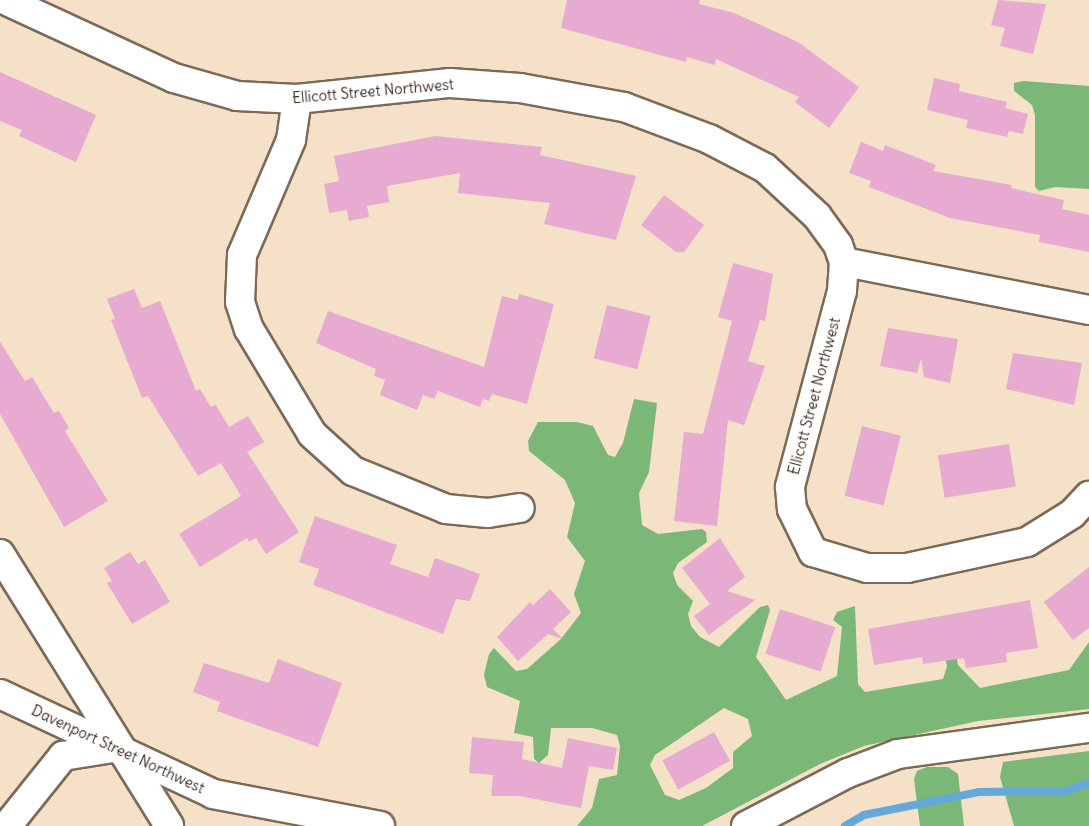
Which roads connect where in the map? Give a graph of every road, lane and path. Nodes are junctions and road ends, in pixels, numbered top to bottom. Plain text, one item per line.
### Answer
1 (16, 2) edge
2 (297, 99) junction
3 (844, 262) junction
4 (1089, 310) edge
5 (1089, 496) edge
6 (520, 508) dead end
7 (0, 554) edge
8 (0, 694) edge
9 (1089, 728) edge
10 (119, 747) junction
11 (7, 826) edge
12 (169, 826) edge
13 (380, 826) edge
14 (746, 826) edge

1 - 2 street, Ellicott Street Northwest
2 - 3 street, Ellicott Street Northwest
2 - 6 street
3 - 4 street
3 - 5 street, Ellicott Street Northwest
7 - 10 street
8 - 10 street, Davenport Street Northwest
9 - 14 street
10 - 11 street
10 - 12 street
10 - 13 street, Davenport Street Northwest

